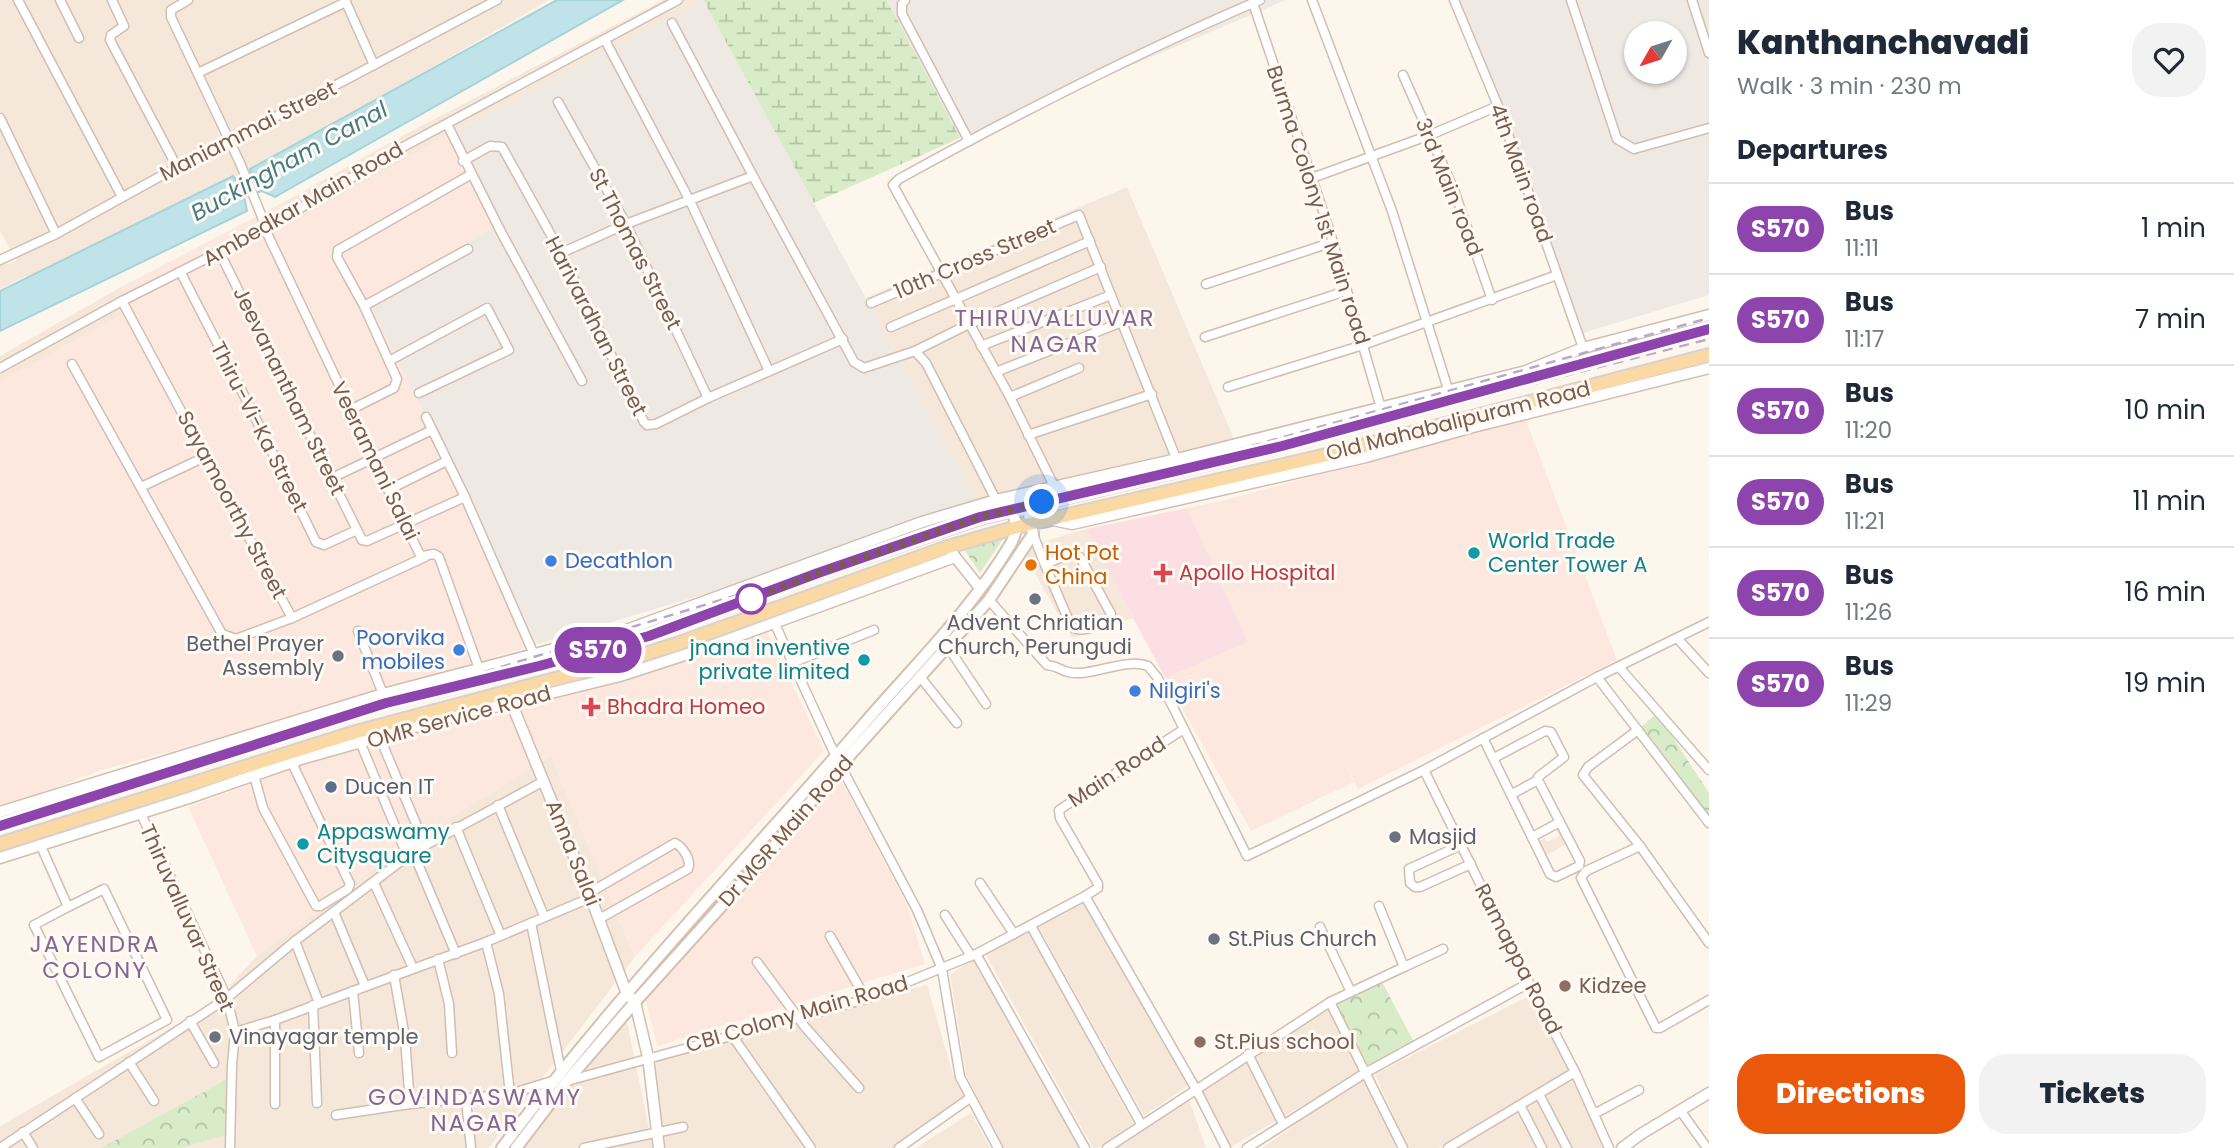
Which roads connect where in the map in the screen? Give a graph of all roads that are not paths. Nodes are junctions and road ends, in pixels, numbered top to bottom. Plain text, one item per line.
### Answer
1 (18, 0) edge
2 (60, 0) edge
3 (112, 0) edge
4 (188, 0) edge
5 (497, 0) edge
6 (678, 0) edge
7 (905, 0) edge
8 (1312, 0) edge
9 (1454, 0) edge
10 (1571, 0) edge
11 (1692, 0) edge
12 (346, 1) edge
13 (1256, 1) edge
14 (672, 23) dead end
15 (79, 38) dead end
16 (606, 40) junction
17 (1709, 53) edge
18 (374, 65) junction
19 (198, 73) junction
20 (1403, 75) dead end
21 (558, 102) dead end
22 (1498, 106) junction
23 (0, 118) edge
24 (447, 124) junction
25 (1709, 128) edge
26 (1430, 135) junction
27 (230, 141) junction
28 (969, 141) junction
29 (1372, 157) junction
30 (463, 161) junction
31 (177, 167) junction
32 (470, 175) junction
33 (753, 176) junction
34 (1312, 178) junction
35 (122, 197) junction
36 (690, 201) junction
37 (625, 223) junction
38 (265, 229) junction
39 (56, 234) junction
40 (1090, 241) junction
41 (1333, 242) junction
42 (468, 249) dead end
43 (220, 253) junction
44 (561, 253) junction
45 (0, 260) edge
46 (1101, 267) junction
47 (181, 273) junction
48 (942, 273) junction
49 (1558, 275) junction
50 (1206, 284) dead end
51 (1346, 291) junction
52 (1111, 295) junction
53 (956, 298) junction
54 (1492, 300) junction
55 (122, 301) junction
56 (871, 303) dead end
57 (364, 306) junction
58 (1709, 315) edge
59 (1426, 321) junction
60 (1122, 322) junction
61 (969, 324) junction
62 (891, 327) dead end
63 (1709, 329) edge
64 (1205, 337) dead end
65 (843, 338) junction
66 (1363, 345) junction
67 (981, 346) junction
68 (1583, 348) junction
69 (915, 351) junction
70 (1709, 355) edge
71 (389, 361) junction
72 (72, 364) dead end
73 (0, 368) edge
74 (1079, 368) dead end
75 (1709, 368) edge
76 (769, 371) junction
77 (996, 372) junction
78 (1520, 377) junction
79 (582, 381) dead end
80 (1228, 387) dead end
81 (1448, 389) junction
82 (419, 393) dead end
83 (1152, 394) junction
84 (1466, 396) junction
85 (1010, 397) junction
86 (708, 398) junction
87 (1381, 408) junction
88 (350, 410) junction
89 (426, 417) dead end
90 (1472, 418) junction
91 (432, 430) junction
92 (1028, 435) junction
93 (207, 456) junction
94 (373, 458) junction
95 (447, 461) junction
96 (1179, 464) junction
97 (332, 478) junction
98 (1054, 486) junction
99 (1217, 486) junction
100 (141, 487) junction
101 (388, 490) junction
102 (464, 497) junction
103 (996, 500) junction
104 (1027, 505) junction
105 (1013, 510) junction
106 (405, 524) junction
107 (1017, 527) junction
108 (1032, 528) junction
109 (357, 530) junction
110 (951, 552) junction
111 (425, 557) junction
112 (1045, 565) junction
113 (981, 588) junction
114 (989, 600) junction
115 (292, 618) junction
116 (774, 622) junction
117 (1709, 622) edge
118 (874, 630) dead end
119 (358, 631) dead end
120 (1677, 638) junction
121 (948, 647) junction
122 (537, 661) junction
123 (792, 663) junction
124 (1619, 667) junction
125 (1709, 673) edge
126 (481, 674) junction
127 (1597, 677) junction
128 (921, 678) junction
129 (383, 694) junction
130 (509, 697) junction
131 (986, 704) dead end
132 (957, 723) dead end
133 (1184, 729) junction
134 (1639, 730) junction
135 (357, 737) junction
136 (380, 738) junction
137 (1483, 738) junction
138 (1494, 758) junction
139 (839, 761) junction
140 (292, 763) junction
141 (1424, 770) junction
142 (1709, 770) edge
143 (254, 775) junction
144 (1538, 780) junction
145 (544, 781) junction
146 (1512, 794) junction
147 (498, 805) junction
148 (0, 812) edge
149 (141, 814) junction
150 (1560, 822) junction
151 (1709, 823) edge
152 (0, 826) edge
153 (456, 827) junction
154 (1532, 837) junction
155 (0, 844) edge
156 (40, 844) junction
157 (1461, 845) junction
158 (1640, 846) junction
159 (413, 852) junction
160 (0, 858) edge
161 (1471, 864) junction
162 (374, 883) junction
163 (980, 883) dead end
164 (1094, 891) joint
165 (589, 895) junction
166 (1085, 896) junction
167 (1379, 906) dead end
168 (68, 907) junction
169 (334, 912) junction
170 (944, 915) dead end
171 (544, 916) junction
172 (599, 919) junction
173 (531, 923) junction
174 (1031, 926) junction
175 (1320, 927) dead end
176 (1014, 934) junction
177 (501, 936) junction
178 (830, 936) dead end
179 (295, 941) junction
180 (486, 943) junction
181 (1709, 943) edge
182 (1443, 949) dead end
183 (456, 954) junction
184 (974, 955) junction
185 (438, 959) junction
186 (758, 962) dead end
187 (1404, 967) junction
188 (413, 968) junction
189 (942, 969) junction
190 (394, 975) junction
191 (1529, 984) junction
192 (365, 986) junction
193 (353, 991) junction
194 (1351, 992) junction
195 (227, 998) junction
196 (631, 998) junction
197 (866, 999) junction
198 (1709, 1000) edge
199 (1330, 1002) junction
200 (316, 1004) junction
201 (798, 1017) junction
202 (275, 1020) junction
203 (190, 1021) junction
204 (235, 1032) junction
205 (731, 1034) junction
206 (359, 1053) dead end
207 (452, 1053) dead end
208 (1248, 1054) junction
209 (648, 1057) junction
210 (130, 1062) junction
211 (214, 1063) dead end
212 (1575, 1072) junction
213 (1365, 1073) junction
214 (564, 1076) junction
215 (552, 1081) junction
216 (859, 1088) dead end
217 (1639, 1090) dead end
218 (1197, 1091) junction
219 (1709, 1093) edge
220 (510, 1094) junction
221 (1539, 1094) junction
222 (75, 1098) junction
223 (970, 1098) junction
224 (466, 1100) junction
225 (154, 1101) dead end
226 (317, 1103) dead end
227 (275, 1104) dead end
228 (411, 1104) junction
229 (1520, 1105) junction
230 (1680, 1110) junction
231 (1594, 1114) junction
232 (335, 1115) dead end
233 (1141, 1124) junction
234 (1283, 1124) junction
235 (683, 1127) dead end
236 (23, 1132) junction
237 (656, 1132) junction
238 (99, 1134) dead end
239 (996, 1147) edge
240 (0, 1148) edge
241 (33, 1148) edge
242 (230, 1148) edge
243 (471, 1148) edge
244 (502, 1148) edge
245 (516, 1148) edge
246 (584, 1148) edge
247 (659, 1148) edge
248 (811, 1148) edge
249 (899, 1148) edge
250 (1085, 1148) edge
251 (1107, 1148) edge
252 (1226, 1148) edge
253 (1247, 1148) edge
254 (1403, 1148) edge
255 (1448, 1148) edge
256 (1542, 1148) edge
257 (1567, 1148) edge
258 (1609, 1148) edge
259 (1622, 1148) edge
260 (1707, 1148) edge

1 - 35 street
2 - 15 street
3 - 31 street
4 - 19 street, Veeramani Salai
5 - 18 street, Maniammai Street
6 - 16 street, Ambedkar Main Road
7 - 28 street
8 - 29 street
9 - 22 street, 4th Main road
10 - 25 street
11 - 17 street
12 - 18 street
12 - 19 street
13 - 28 street
13 - 34 street, Burma Colony 1st Main road
14 - 33 street
16 - 24 street, Ambedkar Main Road
16 - 36 street
18 - 27 street, Maniammai Street
19 - 27 street, Veeramani Salai
20 - 26 street, 3rd Main road
21 - 37 street, St Thomas Street
22 - 26 street
22 - 49 street, 4th Main road
23 - 39 street
24 - 30 street
24 - 38 street, Ambedkar Main Road
26 - 29 street
26 - 54 street, 3rd Main road
27 - 31 street, Maniammai Street
27 - 38 street, Veeramani Salai
28 - 48 street
29 - 34 street
29 - 59 street
30 - 32 street
30 - 44 street, Harivardhan Street
31 - 35 street, Maniammai Street
32 - 57 street
32 - 79 street
33 - 36 street
33 - 65 street
34 - 41 street, Burma Colony 1st Main road
35 - 39 street, Maniammai Street
36 - 37 street
36 - 76 street
37 - 44 street
37 - 86 street, St Thomas Street
38 - 43 street, Ambedkar Main Road
38 - 88 street, Veeramani Salai
39 - 45 street, Maniammai Street
40 - 46 street
40 - 48 street, 10th Cross Street
40 - 53 street
41 - 50 street
41 - 51 street, Burma Colony 1st Main road
42 - 57 street
43 - 47 street, Ambedkar Main Road
43 - 97 street, Jeevanantham Street
44 - 86 street, Harivardhan Street
46 - 52 street
46 - 61 street
47 - 55 street, Ambedkar Main Road
47 - 109 street, Thiru-Vi-Ka Street
48 - 53 street
48 - 56 street, 10th Cross Street
49 - 54 street
49 - 68 street, 4th Main road
51 - 64 street
51 - 66 street, Burma Colony 1st Main road
52 - 60 street
52 - 67 street
53 - 61 street
53 - 62 street
54 - 59 street
55 - 73 street, Ambedkar Main Road
55 - 93 street, Sayamoorthy Street
57 - 71 street
58 - 68 street
59 - 66 street
59 - 81 street
60 - 77 street
60 - 83 street
61 - 67 street
61 - 69 street
63 - 78 main road
65 - 69 street
65 - 76 street, Harivardhan Street
66 - 80 street
66 - 87 street, Burma Colony 1st Main road
67 - 77 street
68 - 78 street
69 - 103 street
70 - 90 main road, Old Mahabalipuram Road
71 - 82 street
71 - 88 street
72 - 100 street
74 - 85 street
75 - 99 street
76 - 86 street, Harivardhan Street
77 - 85 street
78 - 81 street
78 - 84 main road
81 - 87 street
83 - 92 street
83 - 96 street
84 - 90 main road
84 - 96 main road
85 - 92 street
87 - 96 street
88 - 94 street, Veeramani Salai
89 - 91 street
90 - 99 main road, Old Mahabalipuram Road
91 - 94 street
91 - 95 street
92 - 98 street
93 - 100 street
93 - 115 street, Sayamoorthy Street
94 - 97 street
94 - 101 street, Veeramani Salai
95 - 101 street
95 - 102 street
96 - 98 street
96 - 104 main road
97 - 109 street, Jeevanantham Street
98 - 103 street
99 - 108 main road, Old Mahabalipuram Road
100 - 115 street
101 - 106 street, Veeramani Salai
102 - 106 street
102 - 122 street
103 - 122 street
104 - 105 main road
104 - 108 main road
105 - 107 main road
105 - 122 main road
106 - 109 street
106 - 111 street, Veeramani Salai
107 - 108 main road, Old Mahabalipuram Road
107 - 110 main road, Old Mahabalipuram Road
107 - 113 main road, Dr MGR Main Road
108 - 112 street
108 - 114 main road, Dr MGR Main Road
110 - 113 street
110 - 116 street, OMR Service Road
110 - 130 main road, Old Mahabalipuram Road
111 - 115 street, Sayamoorthy Street
111 - 126 street, Veeramani Salai
112 - 112 street
113 - 139 main road, Dr MGR Main Road
114 - 121 main road, Dr MGR Main Road
114 - 133 street
116 - 123 street
116 - 130 street, OMR Service Road
117 - 120 street
118 - 123 street
119 - 129 street
120 - 124 street
120 - 125 street
121 - 128 main road, Dr MGR Main Road
121 - 131 street
122 - 126 main road
123 - 139 street
124 - 127 street
124 - 142 street
126 - 129 street
126 - 152 main road
127 - 134 street
127 - 137 street
128 - 132 street
128 - 139 main road, Dr MGR Main Road
129 - 148 street
130 - 135 main road, Old Mahabalipuram Road
130 - 136 street, OMR Service Road
130 - 145 street, Anna Salai
133 - 141 street
133 - 164 street, Main Road
134 - 151 street
134 - 158 street
135 - 136 street, OMR Service Road
135 - 136 street
135 - 140 street, OMR Service Road
135 - 155 main road, Old Mahabalipuram Road
137 - 138 street
137 - 141 street
138 - 144 street
138 - 146 street
139 - 189 street
139 - 196 main road, Dr MGR Main Road
140 - 143 street, OMR Service Road
140 - 143 street
141 - 157 street, Ramappa Road
143 - 149 street, OMR Service Road
144 - 146 street
144 - 150 street
145 - 147 street
145 - 165 street, Anna Salai
146 - 154 street
147 - 153 street
147 - 171 street
149 - 156 street, OMR Service Road
149 - 195 street, Thiruvalluvar Street
150 - 154 street
150 - 154 street
153 - 159 street
153 - 177 street
156 - 160 street, OMR Service Road
156 - 168 street
157 - 161 street, Ramappa Road
157 - 161 street
158 - 181 street
158 - 198 street
159 - 162 street
159 - 183 street
161 - 191 street, Ramappa Road
162 - 169 street
162 - 188 street
163 - 176 street
164 - 166 street, CBI Colony Main Road
165 - 171 street
165 - 172 street, Anna Salai
165 - 172 street
166 - 174 street, CBI Colony Main Road
166 - 218 street
167 - 187 street
168 - 168 street
169 - 179 street
169 - 192 street
170 - 184 street
171 - 173 street
172 - 196 street, Anna Salai
173 - 177 street
173 - 214 street
174 - 176 street, CBI Colony Main Road
174 - 233 street
175 - 194 street
176 - 184 street, CBI Colony Main Road
177 - 180 street
178 - 197 street
179 - 195 street
179 - 200 street
180 - 183 street
180 - 220 street
182 - 187 street
183 - 185 street
184 - 189 street, CBI Colony Main Road
184 - 250 street
185 - 188 street
185 - 207 street
186 - 201 street
187 - 194 street
188 - 190 street
189 - 197 street, CBI Colony Main Road
189 - 223 street
190 - 192 street
190 - 228 street
191 - 212 street, Ramappa Road
191 - 213 street
192 - 193 street
193 - 200 street
193 - 206 street
194 - 199 street
195 - 203 street
195 - 204 street, Thiruvalluvar Street
196 - 209 street, Anna Salai
196 - 214 main road, Dr MGR Main Road
197 - 201 street, CBI Colony Main Road
199 - 208 street
199 - 213 street
200 - 202 street
200 - 226 street
201 - 205 street, CBI Colony Main Road
201 - 216 street
202 - 204 street
202 - 227 street
203 - 210 street
203 - 211 street
204 - 242 street, Thiruvalluvar Street
205 - 209 street, CBI Colony Main Road
205 - 248 street
208 - 218 street
208 - 234 street
209 - 214 street, CBI Colony Main Road
209 - 237 street, Anna Salai
210 - 222 street
210 - 225 street
212 - 221 street
212 - 231 street, Ramappa Road
213 - 234 street
213 - 254 street
214 - 215 main road, Dr MGR Main Road
214 - 245 main road, Dr MGR Main Road
215 - 220 street
215 - 244 main road, Dr MGR Main Road
217 - 231 street
218 - 233 street
218 - 252 street
219 - 230 street
220 - 224 street
221 - 229 street
221 - 257 street
222 - 236 street
222 - 238 street
223 - 239 street
223 - 249 street
224 - 228 street
224 - 243 street
228 - 232 street
229 - 255 street
229 - 256 street
230 - 259 street
230 - 260 street
231 - 258 street, Ramappa Road
233 - 251 street
234 - 253 street
235 - 237 street
236 - 240 street
236 - 241 street
237 - 246 street
237 - 247 street, Anna Salai

